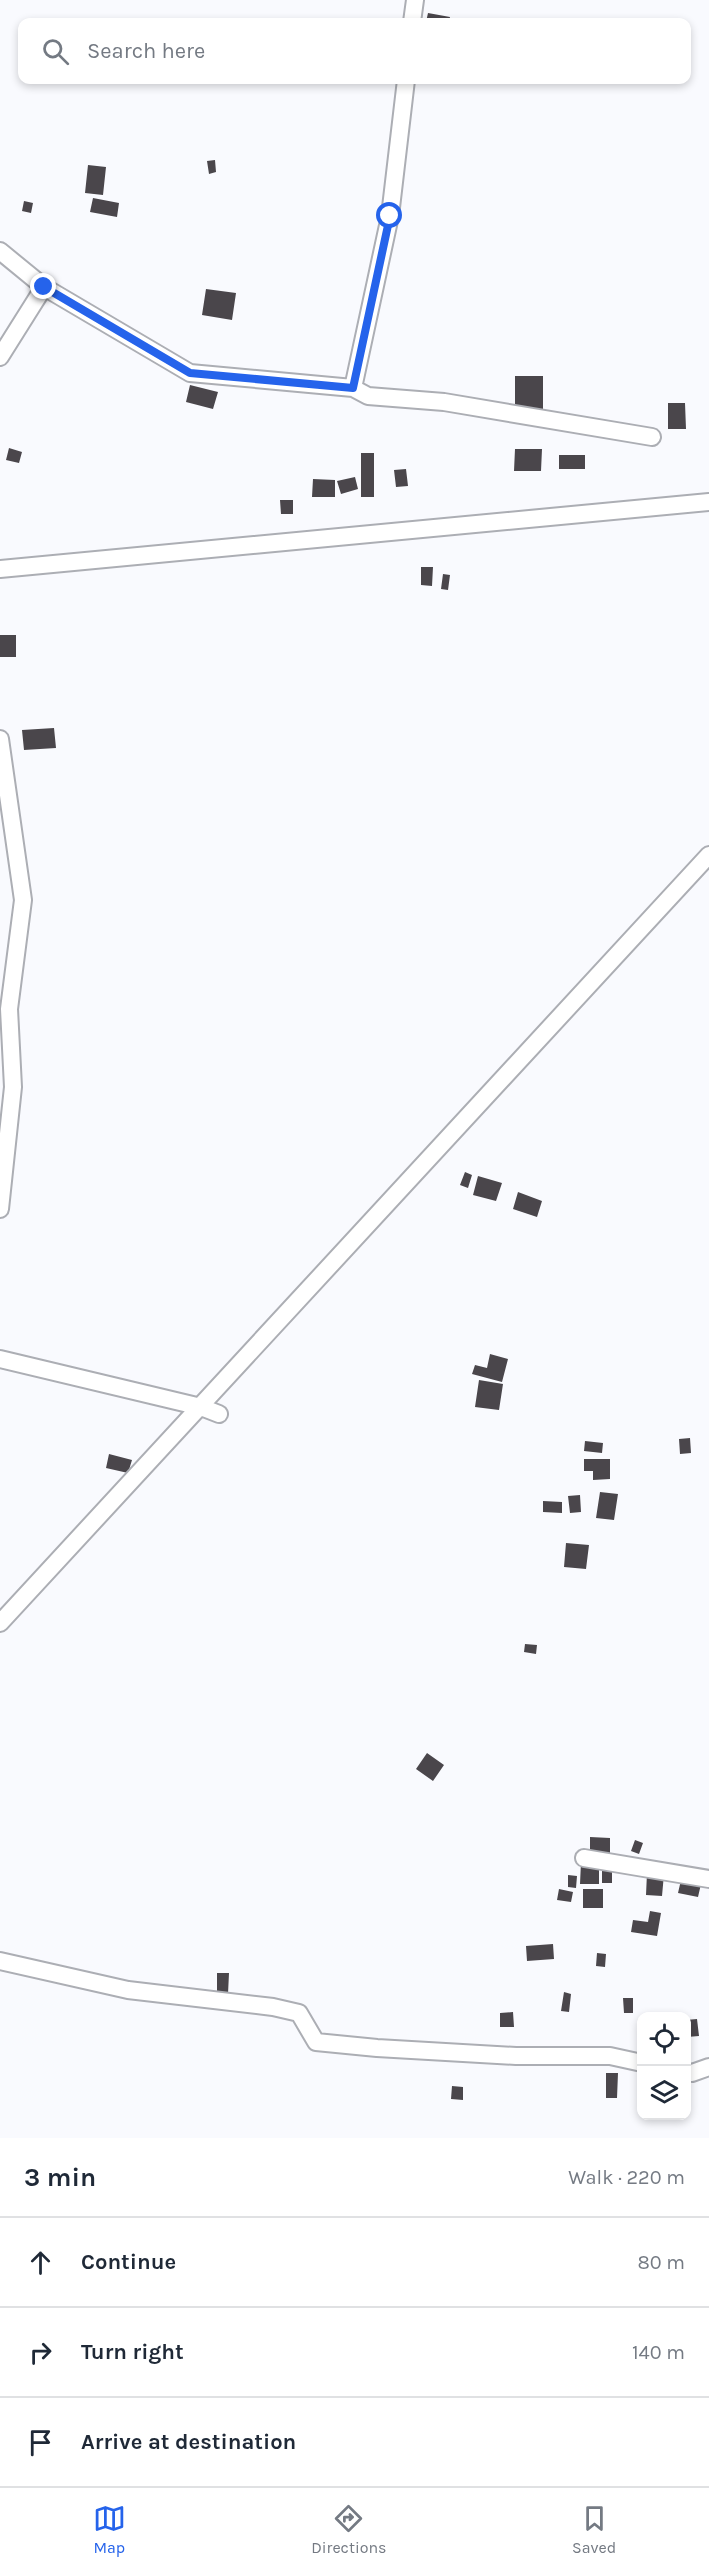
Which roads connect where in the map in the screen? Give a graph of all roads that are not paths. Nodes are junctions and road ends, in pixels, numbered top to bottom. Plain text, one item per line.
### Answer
1 (415, 0) edge
2 (413, 18) edge
3 (406, 84) edge
4 (0, 251) edge
5 (44, 287) junction
6 (0, 357) edge
7 (353, 388) junction
8 (652, 437) dead end
9 (709, 501) edge
10 (0, 569) edge
11 (0, 739) edge
12 (709, 855) edge
13 (0, 1209) edge
14 (0, 1359) edge
15 (201, 1407) junction
16 (219, 1414) dead end
17 (0, 1623) edge
18 (584, 1858) dead end
19 (709, 1879) edge
20 (0, 1961) edge
21 (637, 2062) edge
22 (709, 2067) edge
23 (691, 2073) edge

1 - 2 street
3 - 7 street
4 - 5 street
5 - 6 street
5 - 7 street
7 - 8 street
9 - 10 street
11 - 13 street
12 - 15 street
14 - 15 street
15 - 16 street
15 - 17 street
18 - 19 street
20 - 21 street
22 - 23 street

